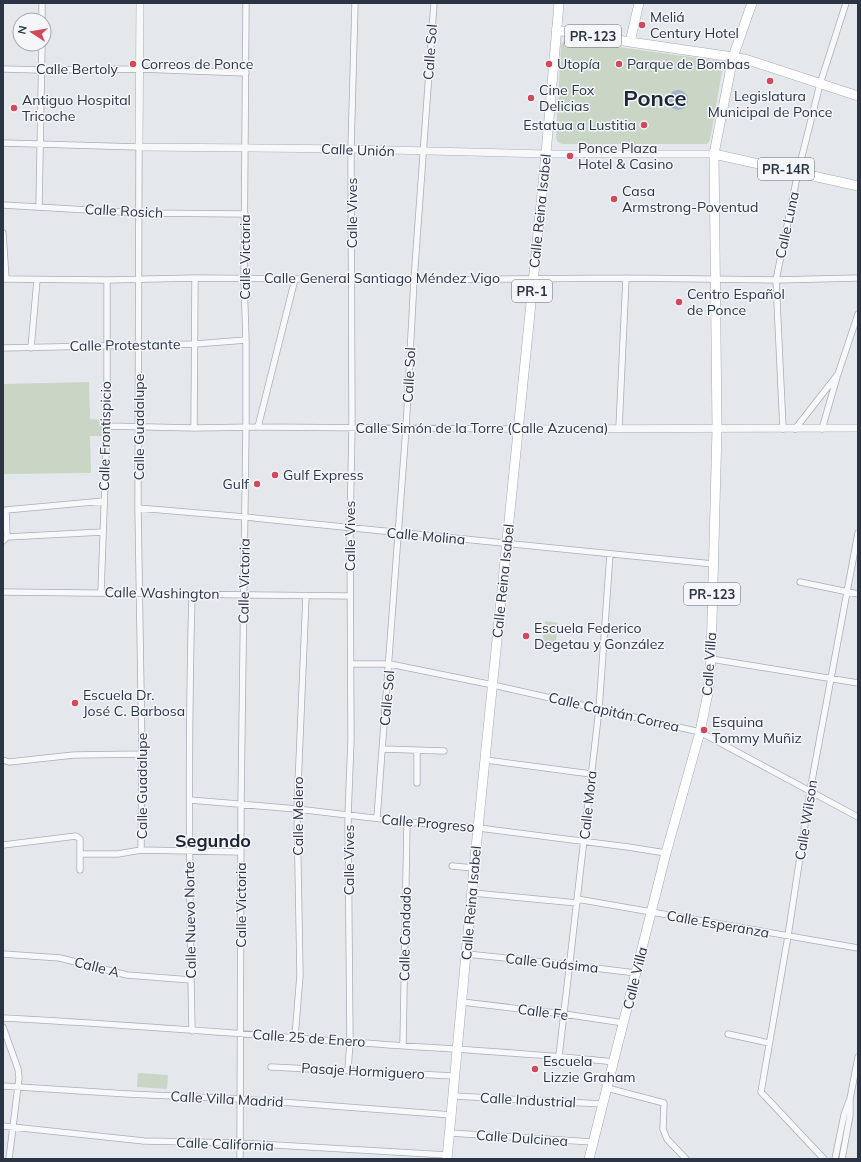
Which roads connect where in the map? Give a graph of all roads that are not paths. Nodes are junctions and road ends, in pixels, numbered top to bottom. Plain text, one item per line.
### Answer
1 (140, 3) edge
2 (246, 3) edge
3 (355, 3) edge
4 (434, 3) edge
5 (559, 3) edge
6 (639, 3) edge
7 (752, 3) edge
8 (846, 3) edge
9 (556, 30) junction
10 (630, 42) junction
11 (42, 52) edge
12 (733, 57) junction
13 (3, 69) edge
14 (140, 69) junction
15 (41, 70) junction
16 (246, 73) junction
17 (820, 84) junction
18 (858, 96) edge
19 (3, 143) edge
20 (40, 144) junction
21 (139, 147) junction
22 (245, 148) junction
23 (351, 149) junction
24 (424, 152) junction
25 (546, 154) junction
26 (714, 154) junction
27 (798, 172) junction
28 (858, 186) edge
29 (3, 205) edge
30 (39, 206) junction
31 (139, 213) junction
32 (245, 214) junction
33 (3, 233) edge
34 (195, 278) junction
35 (352, 278) junction
36 (534, 278) junction
37 (626, 278) junction
38 (858, 278) edge
39 (4, 279) edge
40 (244, 279) junction
41 (295, 279) junction
42 (715, 279) junction
43 (37, 280) junction
44 (107, 280) junction
45 (139, 280) junction
46 (414, 280) junction
47 (776, 280) junction
48 (858, 314) edge
49 (246, 340) junction
50 (195, 344) junction
51 (139, 345) junction
52 (106, 346) junction
53 (3, 348) edge
54 (31, 348) junction
55 (838, 374) junction
56 (107, 426) junction
57 (139, 427) junction
58 (246, 427) junction
59 (258, 427) junction
60 (194, 428) junction
61 (352, 428) junction
62 (406, 428) junction
63 (619, 428) junction
64 (858, 428) edge
65 (518, 429) junction
66 (717, 429) junction
67 (783, 429) junction
68 (795, 429) junction
69 (822, 429) junction
70 (104, 501) junction
71 (138, 508) junction
72 (245, 517) junction
73 (350, 528) junction
74 (102, 532) junction
75 (858, 533) edge
76 (398, 534) junction
77 (5, 539) edge
78 (507, 543) junction
79 (610, 554) junction
80 (713, 564) junction
81 (800, 582) dead end
82 (3, 591) edge
83 (102, 592) junction
84 (847, 592) junction
85 (141, 593) junction
86 (192, 594) junction
87 (244, 594) junction
88 (858, 594) edge
89 (306, 596) junction
90 (350, 596) junction
91 (710, 659) junction
92 (351, 664) junction
93 (390, 664) junction
94 (831, 679) junction
95 (858, 683) edge
96 (492, 685) junction
97 (599, 709) junction
98 (700, 732) junction
99 (383, 749) junction
100 (417, 751) junction
101 (444, 751) dead end
102 (142, 754) junction
103 (3, 760) edge
104 (486, 760) junction
105 (592, 774) junction
106 (417, 783) dead end
107 (810, 791) junction
108 (190, 800) junction
109 (241, 804) junction
110 (297, 810) junction
111 (348, 816) junction
112 (858, 816) edge
113 (378, 818) junction
114 (407, 822) junction
115 (479, 828) junction
116 (584, 842) junction
117 (3, 845) edge
118 (141, 850) junction
119 (189, 851) junction
120 (241, 852) junction
121 (666, 853) junction
122 (80, 854) junction
123 (452, 866) dead end
124 (474, 868) junction
125 (80, 870) dead end
126 (473, 893) junction
127 (577, 901) junction
128 (651, 913) junction
129 (788, 936) junction
130 (858, 948) edge
131 (3, 954) edge
132 (467, 954) junction
133 (570, 965) junction
134 (636, 974) junction
135 (190, 980) junction
136 (462, 1002) junction
137 (564, 1014) junction
138 (3, 1018) edge
139 (624, 1023) junction
140 (3, 1027) edge
141 (192, 1031) junction
142 (240, 1033) junction
143 (728, 1034) dead end
144 (295, 1037) junction
145 (350, 1042) junction
146 (769, 1043) junction
147 (403, 1045) junction
148 (457, 1049) junction
149 (559, 1056) junction
150 (858, 1056) edge
151 (614, 1062) junction
152 (271, 1067) dead end
153 (348, 1070) junction
154 (455, 1076) junction
155 (3, 1086) edge
156 (18, 1087) junction
157 (607, 1088) junction
158 (454, 1096) junction
159 (240, 1099) junction
160 (850, 1099) junction
161 (603, 1104) junction
162 (452, 1114) junction
163 (3, 1126) edge
164 (14, 1126) junction
165 (450, 1133) junction
166 (593, 1142) junction
167 (240, 1143) junction
168 (447, 1157) edge
169 (9, 1159) edge
170 (240, 1159) edge
171 (589, 1159) edge
172 (686, 1159) edge
173 (824, 1159) edge
174 (835, 1159) edge
175 (842, 1159) edge

1 - 14 street, Calle Guadalupe
2 - 16 street, Calle Victoria
3 - 23 street, Calle Vives
4 - 24 street, Calle Sol
5 - 9 main road, Calle Reina Isabel / PR-1
6 - 10 main road
7 - 12 main road, Calle Villa
8 - 17 street, Calle Luna
9 - 10 main road, PR-123
9 - 25 main road, Calle Reina Isabel / PR-1
10 - 12 main road
11 - 15 street
12 - 17 main road
12 - 26 main road, Calle Villa
13 - 15 street, Calle Bertoly
14 - 15 street, Calle Bertoly
14 - 16 street, Calle Bertoly
14 - 21 street, Calle Guadalupe
15 - 20 street
16 - 22 street, Calle Victoria
17 - 18 main road
17 - 27 street, Calle Luna
19 - 20 street, Calle Unión
20 - 21 street, Calle Unión
20 - 30 street
21 - 22 street, Calle Unión / PR-14R
21 - 31 street, Calle Guadalupe
22 - 23 street, Calle Unión / PR-14R
22 - 32 street, Calle Victoria
23 - 24 street, Calle Unión / PR-14R
23 - 35 street, Calle Vives
24 - 25 street, Calle Unión / PR-14R
24 - 46 street, Calle Sol
25 - 26 street, Calle Unión / PR-14R
25 - 36 main road, Calle Reina Isabel / PR-1
26 - 27 main road, PR-14R
26 - 42 main road, Calle Villa / PR-123
27 - 28 main road, PR-14R
27 - 47 street, Calle Luna
29 - 30 street, Calle Rosich
30 - 31 street, Calle Rosich
31 - 32 street, Calle Rosich
31 - 45 street, Calle Guadalupe
32 - 40 street, Calle Victoria
33 - 39 street
34 - 40 street, Calle General Santiago Méndez Vigo
34 - 45 street, Calle General Santiago Méndez Vigo
34 - 50 street
35 - 41 street, Calle General Santiago Méndez Vigo
35 - 46 street, Calle General Santiago Méndez Vigo
35 - 61 street, Calle Vives
36 - 37 street, Calle General Santiago Méndez Vigo
36 - 46 street, Calle General Santiago Méndez Vigo
36 - 65 main road, Calle Reina Isabel / PR-1
37 - 42 street, Calle General Santiago Méndez Vigo
37 - 63 street
38 - 47 street, Calle General Santiago Méndez Vigo
39 - 43 street, Calle General Santiago Méndez Vigo
40 - 41 street, Calle General Santiago Méndez Vigo
40 - 49 street, Calle Victoria
41 - 59 street
42 - 47 street, Calle General Santiago Méndez Vigo
42 - 66 main road, Calle Villa / PR-123
43 - 44 street, Calle General Santiago Méndez Vigo
43 - 54 street
44 - 45 street, Calle General Santiago Méndez Vigo
44 - 52 street, Calle Frontispicio
45 - 51 street, Calle Guadalupe
46 - 62 street, Calle Sol
47 - 67 street, Calle Luna
48 - 55 street
49 - 50 street, Calle Protestante
49 - 58 street, Calle Victoria
50 - 51 street, Calle Protestante
50 - 60 street
51 - 52 street, Calle Protestante
51 - 57 street, Calle Guadalupe
52 - 54 street, Calle Protestante
52 - 56 street, Calle Frontispicio
53 - 54 street, Calle Protestante
55 - 68 street
55 - 69 street
56 - 57 street, Calle Simón de la Torre (Calle Azucena)
56 - 70 street, Calle Frontispicio
57 - 60 street, Calle Simón de la Torre (Calle Azucena)
57 - 71 street, Calle Guadalupe
58 - 59 street, Calle Simón de la Torre (Calle Azucena)
58 - 60 street, Calle Simón de la Torre (Calle Azucena)
58 - 72 street, Calle Victoria
59 - 61 street, Calle Simón de la Torre (Calle Azucena)
61 - 62 street, Calle Simón de la Torre (Calle Azucena)
61 - 73 street, Calle Vives
62 - 65 street, Calle Simón de la Torre (Calle Azucena)
62 - 76 street, Calle Sol
63 - 65 street, Calle Simón de la Torre (Calle Azucena)
63 - 66 street, Calle Simón de la Torre (Calle Azucena)
64 - 69 street, Calle Simón de la Torre (Calle Azucena)
65 - 78 main road, Calle Reina Isabel
66 - 67 street, Calle Simón de la Torre (Calle Azucena)
66 - 80 main road, Calle Villa / PR-123
67 - 68 street, Calle Simón de la Torre (Calle Azucena)
68 - 69 street, Calle Simón de la Torre (Calle Azucena)
70 - 74 street, Calle Frontispicio
70 - 77 street
71 - 72 street, Calle Molina
71 - 85 street, Calle Guadalupe
72 - 73 street, Calle Molina
72 - 87 street, Calle Victoria
73 - 76 street, Calle Molina
73 - 90 street, Calle Vives
74 - 77 street
74 - 83 street, Calle Frontispicio
75 - 84 street, Calle Wilson
76 - 78 street, Calle Molina
76 - 93 street, Calle Sol
78 - 79 street, Calle Molina
78 - 96 main road, Calle Reina Isabel
79 - 80 street, Calle Molina
79 - 97 street, Calle Mora
80 - 91 main road, Calle Villa / PR-123
81 - 84 street
82 - 83 street, Calle Washington
83 - 85 street, Calle Washington
84 - 88 street
84 - 94 street, Calle Wilson
85 - 86 street, Calle Washington
85 - 102 street, Calle Guadalupe
86 - 87 street, Calle Washington
86 - 108 street, Calle Nuevo Norte
87 - 89 street, Calle Washington
87 - 109 street, Calle Victoria
89 - 90 street, Calle Washington
89 - 110 street, Calle Melero
90 - 92 street, Calle Vives
91 - 94 street
91 - 98 main road, Calle Villa / PR-123
92 - 93 street, Calle Capitán Correa
92 - 111 street, Calle Vives
93 - 96 street, Calle Capitán Correa
93 - 99 street, Calle Sol
94 - 95 street
94 - 107 street, Calle Wilson
96 - 97 street, Calle Capitán Correa
96 - 104 main road, Calle Reina Isabel
97 - 98 street, Calle Capitán Correa
97 - 105 street, Calle Mora
98 - 107 street, Calle Capitán Correa
98 - 121 main road, Calle Villa / PR-123
99 - 100 street
99 - 113 street, Calle Sol
100 - 101 street
100 - 106 street
102 - 103 street
102 - 118 street, Calle Guadalupe
104 - 105 street
104 - 115 main road, Calle Reina Isabel
105 - 116 street, Calle Mora
107 - 112 street, Calle Capitán Correa
107 - 129 street, Calle Wilson
108 - 109 street, Calle Progreso
108 - 119 street, Calle Nuevo Norte
109 - 110 street, Calle Progreso
109 - 120 street, Calle Victoria
110 - 111 street, Calle Progreso
110 - 144 street, Calle Melero
111 - 113 street, Calle Progreso
111 - 145 street, Calle Vives
113 - 114 street, Calle Progreso
114 - 115 street, Calle Progreso
114 - 147 street, Calle Condado
115 - 116 street, Calle Progreso
115 - 124 main road, Calle Reina Isabel
116 - 121 street, Calle Progreso
116 - 127 street, Calle Mora
117 - 122 street
118 - 119 street
118 - 122 street
119 - 120 street
119 - 135 street, Calle Nuevo Norte
120 - 142 street, Calle Victoria
121 - 128 main road, Calle Villa / PR-123
122 - 125 street
123 - 124 street
124 - 126 main road, Calle Reina Isabel
126 - 127 street, Calle Esperanza
126 - 132 main road, Calle Reina Isabel
127 - 128 street, Calle Esperanza
127 - 133 street, Calle Mora
128 - 129 street, Calle Esperanza
128 - 134 main road, Calle Villa / PR-123
129 - 130 street, Calle Esperanza
129 - 146 street, Calle Wilson
131 - 135 street, Calle A
132 - 133 street, Calle Guásima
132 - 136 main road, Calle Reina Isabel
133 - 134 street, Calle Guásima
133 - 137 street, Calle Mora
134 - 139 main road, Calle Villa / PR-123
135 - 141 street, Calle Nuevo Norte
136 - 137 street, Calle Fe
136 - 148 main road, Calle Reina Isabel
137 - 139 street, Calle Fe
137 - 149 street, Calle Mora
138 - 141 street, Calle 25 de Enero
139 - 151 main road, Calle Villa / PR-123
140 - 156 street
141 - 142 street, Calle 25 de Enero
142 - 144 street, Calle 25 de Enero
142 - 159 street, Calle Victoria
143 - 146 street
144 - 145 street, Calle 25 de Enero
145 - 147 street, Calle 25 de Enero
145 - 153 street, Calle Vives
146 - 173 street, Calle Wilson
147 - 148 street, Calle 25 de Enero
148 - 149 street, Calle 25 de Enero
148 - 154 main road, Calle Reina Isabel
149 - 151 street, Calle 25 de Enero
150 - 160 street
151 - 157 main road, Calle Villa / PR-123
152 - 153 street, Pasaje Hormiguero
153 - 154 street, Pasaje Hormiguero
154 - 158 main road, Calle Reina Isabel
155 - 156 street, Calle Villa Madrid
156 - 159 street, Calle Villa Madrid
156 - 164 street
157 - 161 main road, Calle Villa / PR-123
157 - 172 street
158 - 161 street, Calle Industrial
158 - 162 main road, Calle Reina Isabel
159 - 162 street, Calle Villa Madrid
159 - 167 street, Calle Victoria
160 - 174 street
160 - 175 street
161 - 166 main road, Calle Villa / PR-123
162 - 165 main road, Calle Reina Isabel
163 - 164 street, Calle California
164 - 167 street, Calle California
164 - 169 street
165 - 166 street, Calle Dulcinea
165 - 168 main road, Calle Reina Isabel
166 - 171 main road, Calle Villa / PR-123
167 - 168 street, Calle California
167 - 170 street, Calle Victoria

